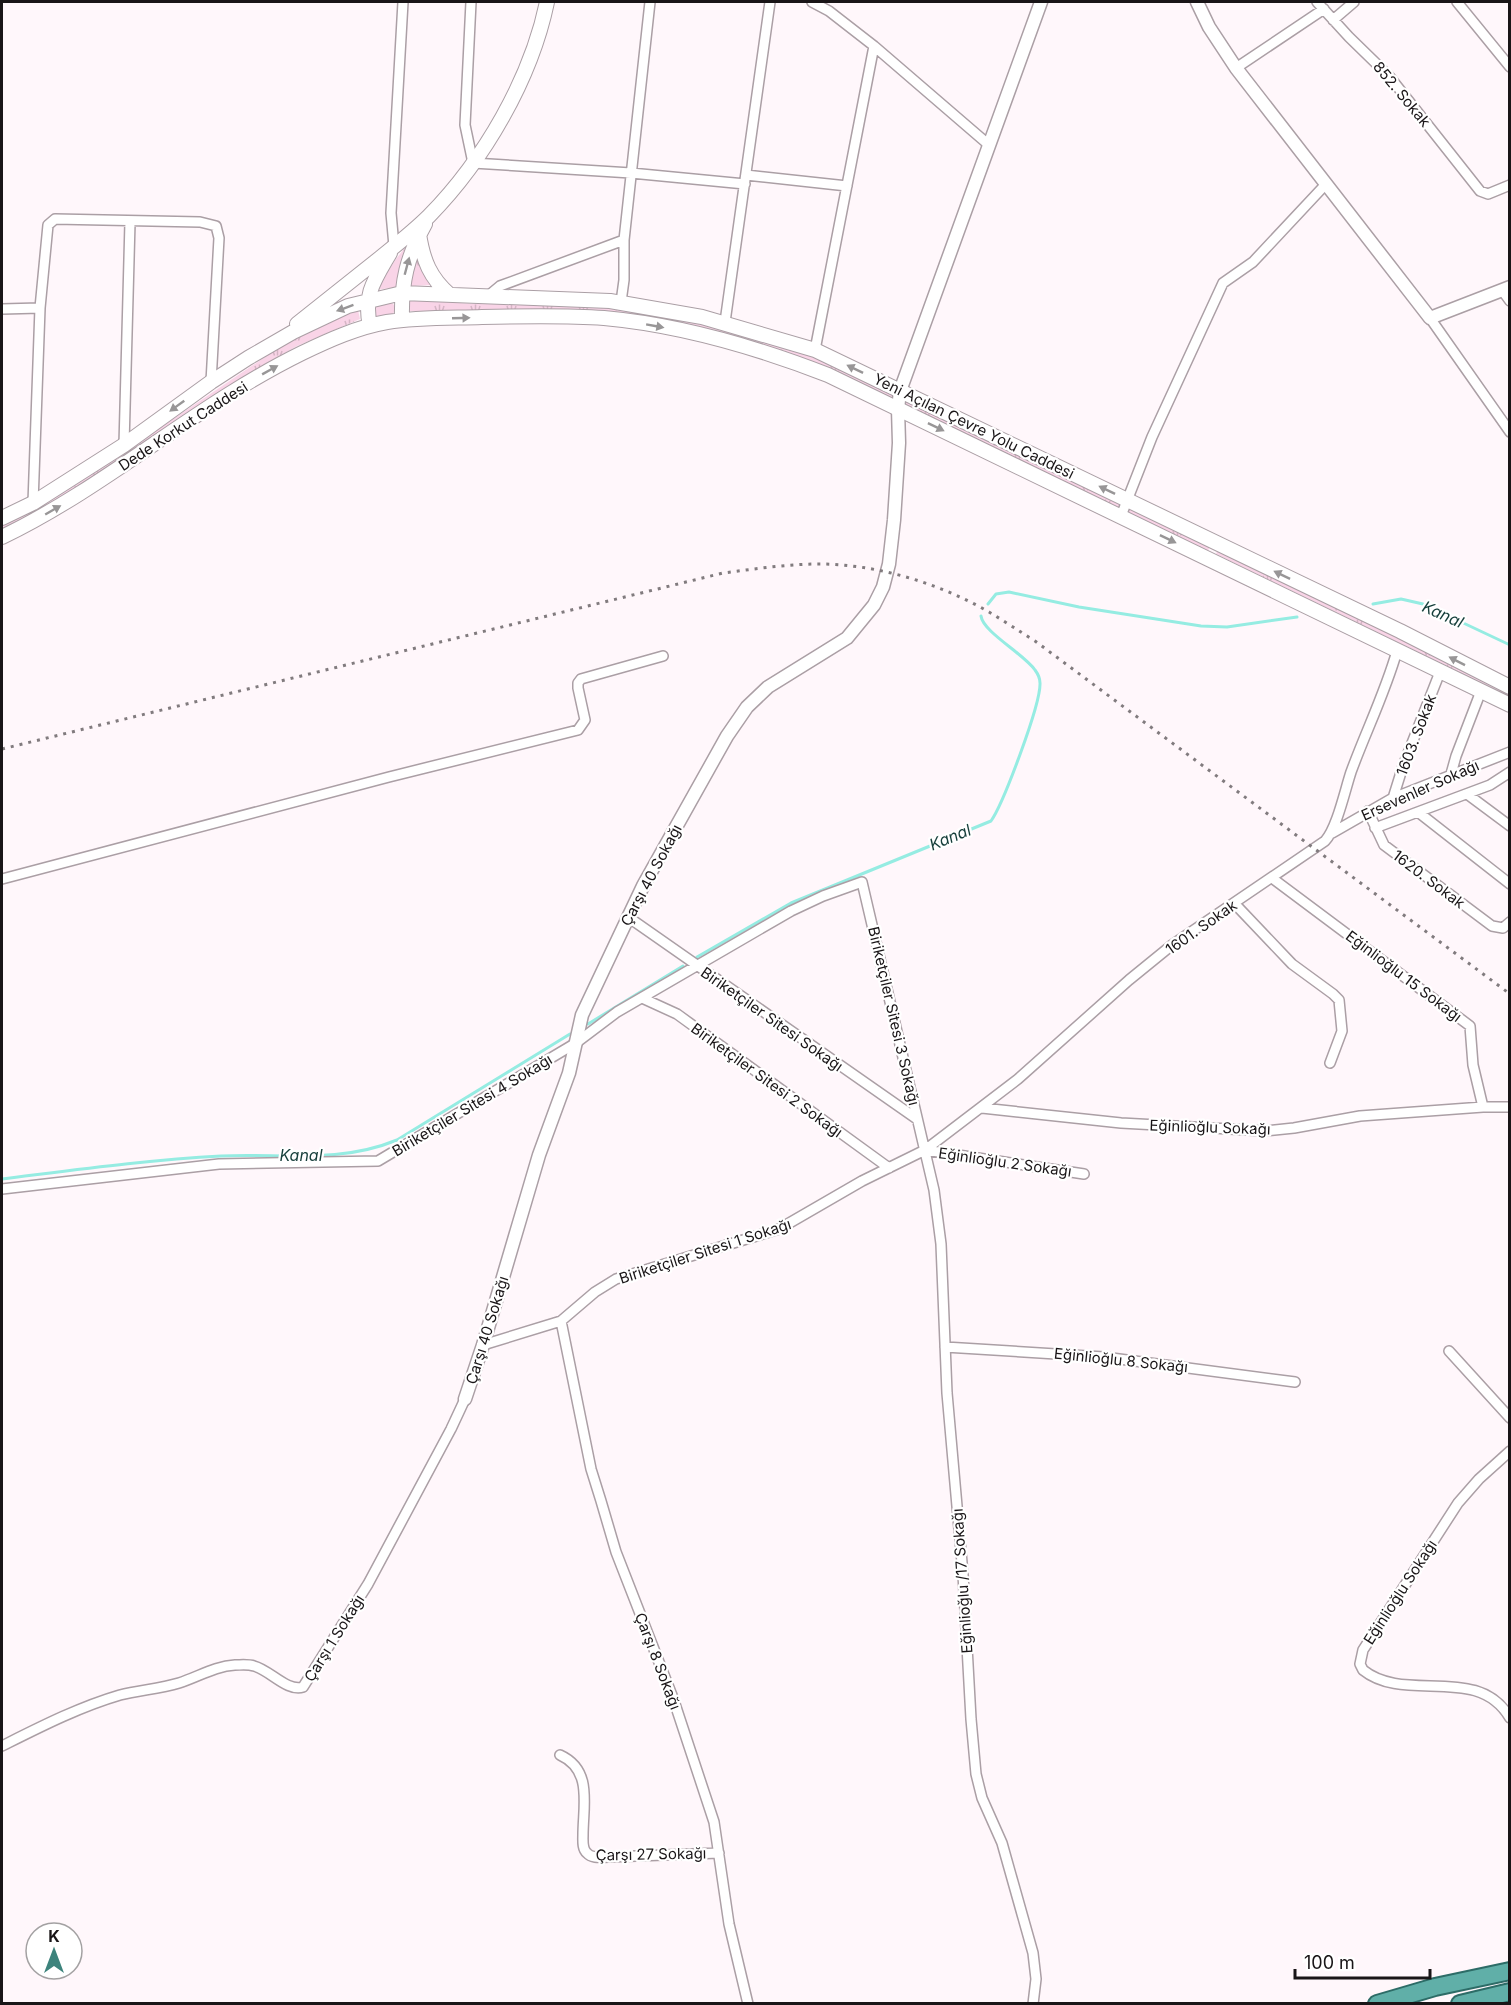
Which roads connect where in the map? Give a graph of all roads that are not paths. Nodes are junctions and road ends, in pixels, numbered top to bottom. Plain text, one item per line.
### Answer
1 (403, 2) edge
2 (471, 2) edge
3 (547, 2) edge
4 (650, 2) edge
5 (770, 2) edge
6 (812, 2) edge
7 (1041, 2) edge
8 (1197, 2) edge
9 (1317, 2) edge
10 (1354, 2) edge
11 (1457, 2) edge
12 (1324, 9) junction
13 (1332, 20) junction
14 (874, 46) junction
15 (1509, 66) edge
16 (1236, 68) junction
17 (989, 145) junction
18 (473, 164) junction
19 (631, 173) junction
20 (745, 179) junction
21 (1326, 184) junction
22 (1509, 185) edge
23 (847, 186) junction
24 (429, 217) junction
25 (130, 222) junction
26 (419, 234) junction
27 (624, 240) junction
28 (394, 246) junction
29 (1505, 288) edge
30 (402, 294) junction
31 (450, 295) junction
32 (487, 297) junction
33 (367, 301) junction
34 (621, 302) junction
35 (1509, 302) edge
36 (40, 308) junction
37 (2, 309) edge
38 (1430, 318) junction
39 (402, 320) junction
40 (725, 322) junction
41 (370, 326) junction
42 (272, 344) junction
43 (815, 350) junction
44 (211, 382) junction
45 (900, 391) junction
46 (898, 409) junction
47 (1509, 432) edge
48 (124, 445) junction
49 (1128, 500) junction
50 (33, 503) junction
51 (1121, 516) junction
52 (2, 518) edge
53 (2, 537) edge
54 (1397, 651) junction
55 (663, 656) dead end
56 (1440, 672) junction
57 (1509, 687) edge
58 (1481, 691) junction
59 (1509, 705) edge
60 (1509, 752) edge
61 (1509, 772) edge
62 (1451, 774) junction
63 (1467, 794) junction
64 (1393, 798) junction
65 (1368, 811) junction
66 (1418, 812) junction
67 (1509, 826) edge
68 (1375, 828) junction
69 (1332, 833) junction
70 (1272, 878) junction
71 (2, 879) edge
72 (862, 882) joint
73 (1509, 884) edge
74 (1234, 903) junction
75 (628, 917) junction
76 (1508, 924) edge
77 (696, 966) junction
78 (642, 998) junction
79 (576, 1042) junction
80 (1330, 1063) dead end
81 (1483, 1107) junction
82 (1509, 1107) edge
83 (982, 1108) junction
84 (918, 1119) junction
85 (925, 1150) junction
86 (889, 1168) junction
87 (1084, 1173) dead end
88 (2, 1189) edge
89 (561, 1321) junction
90 (483, 1345) junction
91 (945, 1347) junction
92 (1449, 1352) dead end
93 (1295, 1382) dead end
94 (465, 1399) joint
95 (1509, 1418) edge
96 (1509, 1451) edge
97 (1509, 1718) edge
98 (2, 1746) edge
99 (560, 1755) dead end
100 (719, 1853) junction
101 (1509, 1971) edge
102 (1509, 1992) edge
103 (748, 2004) edge
104 (1033, 2004) edge
105 (1377, 2004) edge
106 (1460, 2004) edge

1 - 28 street
2 - 18 street
3 - 18 main road, Dede Korkut Caddesi
4 - 19 street
5 - 20 street
6 - 14 street
7 - 17 street, Çarşı 40 Sokağı
8 - 16 street
9 - 12 street, 852. Sokak
10 - 13 street
11 - 15 street
12 - 13 street, 852. Sokak
12 - 16 street
13 - 22 street, 852. Sokak
14 - 17 street
14 - 23 street
16 - 21 street
17 - 45 street, Çarşı 40 Sokağı
18 - 19 street
18 - 24 main road, Dede Korkut Caddesi
19 - 20 street
19 - 27 street
20 - 23 street
20 - 40 street
21 - 38 street
21 - 49 street
23 - 43 street
24 - 26 main road, Dede Korkut Caddesi
24 - 28 main road, Dede Korkut Caddesi
25 - 36 street
25 - 44 street
25 - 48 street
30 -> 26 main road, Dede Korkut Caddesi
26 - 31 main road
27 - 32 street
27 - 34 street
28 - 33 main road, Dede Korkut Caddesi
28 - 42 main road, Dede Korkut Caddesi
29 - 35 street
29 - 38 street
30 - 31 main road, Yeni Açılan Çevre Yolu Caddesi
30 - 33 main road, Dede Korkut Caddesi
30 - 39 main road, Dede Korkut Caddesi
31 - 32 main road, Yeni Açılan Çevre Yolu Caddesi
32 - 34 main road, Yeni Açılan Çevre Yolu Caddesi
33 - 41 main road, Dede Korkut Caddesi
33 -> 42 main road, Dede Korkut Caddesi
34 - 40 main road, Yeni Açılan Çevre Yolu Caddesi
36 - 37 street
36 - 50 street
38 - 47 street
39 - 41 main road, Dede Korkut Caddesi
39 -> 46 main road, Yeni Açılan Çevre Yolu Caddesi
40 - 43 main road, Yeni Açılan Çevre Yolu Caddesi
53 -> 41 main road, Dede Korkut Caddesi
42 - 44 main road, Dede Korkut Caddesi
45 -> 43 main road, Yeni Açılan Çevre Yolu Caddesi
44 -> 48 main road, Dede Korkut Caddesi
45 - 46 street, Çarşı 40 Sokağı
49 -> 45 main road, Yeni Açılan Çevre Yolu Caddesi
46 -> 51 main road, Yeni Açılan Çevre Yolu Caddesi
46 - 75 street, Çarşı 40 Sokağı
48 - 50 main road, Dede Korkut Caddesi
49 - 51 street
57 -> 49 main road, Yeni Açılan Çevre Yolu Caddesi
50 - 52 main road, Dede Korkut Caddesi
51 -> 54 main road, Yeni Açılan Çevre Yolu Caddesi
54 - 56 main road, Yeni Açılan Çevre Yolu Caddesi
54 - 69 street
55 - 71 street
56 - 58 main road, Yeni Açılan Çevre Yolu Caddesi
56 - 64 street, 1603. Sokak
58 - 59 main road, Yeni Açılan Çevre Yolu Caddesi
58 - 62 street
60 - 62 street, Ersevenler Sokağı
61 - 63 street
62 - 64 street, Ersevenler Sokağı
63 - 66 street
63 - 67 street
64 - 65 street, Ersevenler Sokağı
65 - 68 street, 1620. Sokak
65 - 69 street, Ersevenler Sokağı
66 - 68 street
66 - 73 street
68 - 76 street, 1620. Sokak
69 - 70 street, 1601. Sokak
70 - 74 street, 1601. Sokak
70 - 81 street, Eğinlioğlu 15 Sokağı
72 - 77 street, Biriketçiler Sitesi 4 Sokağı
72 - 84 street, Biriketçiler Sitesi 3 Sokağı
74 - 80 street
74 - 83 street, 1601. Sokak
75 - 77 street, Biriketçiler Sitesi Sokağı
75 - 79 street, Çarşı 40 Sokağı
77 - 78 street, Biriketçiler Sitesi 4 Sokağı
77 - 84 street, Biriketçiler Sitesi Sokağı
78 - 79 street, Biriketçiler Sitesi 4 Sokağı
78 - 86 street, Biriketçiler Sitesi 2 Sokağı
79 - 88 street, Biriketçiler Sitesi 4 Sokağı
79 - 90 street, Çarşı 40 Sokağı
81 - 82 street, Eğinlioğlu Sokağı
81 - 83 street, Eğinlioğlu Sokağı
83 - 85 street, 1601. Sokak
84 - 85 street, Biriketçiler Sitesi 3 Sokağı
85 - 86 street, Biriketçiler Sitesi 1 Sokağı
85 - 87 street, Eğinlioğlu 2 Sokağı
85 - 91 street, Eğinlioğlu /17 Sokağı
86 - 89 street, Biriketçiler Sitesi 1 Sokağı
89 - 90 street, Biriketçiler Sitesi 1 Sokağı
89 - 100 street, Çarşı 8 Sokağı
90 - 94 street, Çarşı 40 Sokağı
91 - 93 street, Eğinlioğlu 8 Sokağı
91 - 104 street, Eğinlioğlu /17 Sokağı
92 - 95 street
94 - 98 street, Çarşı 1 Sokağı
96 - 97 street, Eğinlioğlu Sokağı
99 - 100 street, Çarşı 27 Sokağı
100 - 103 street, Çarşı 8 Sokağı
101 - 105 highway
102 - 106 highway

